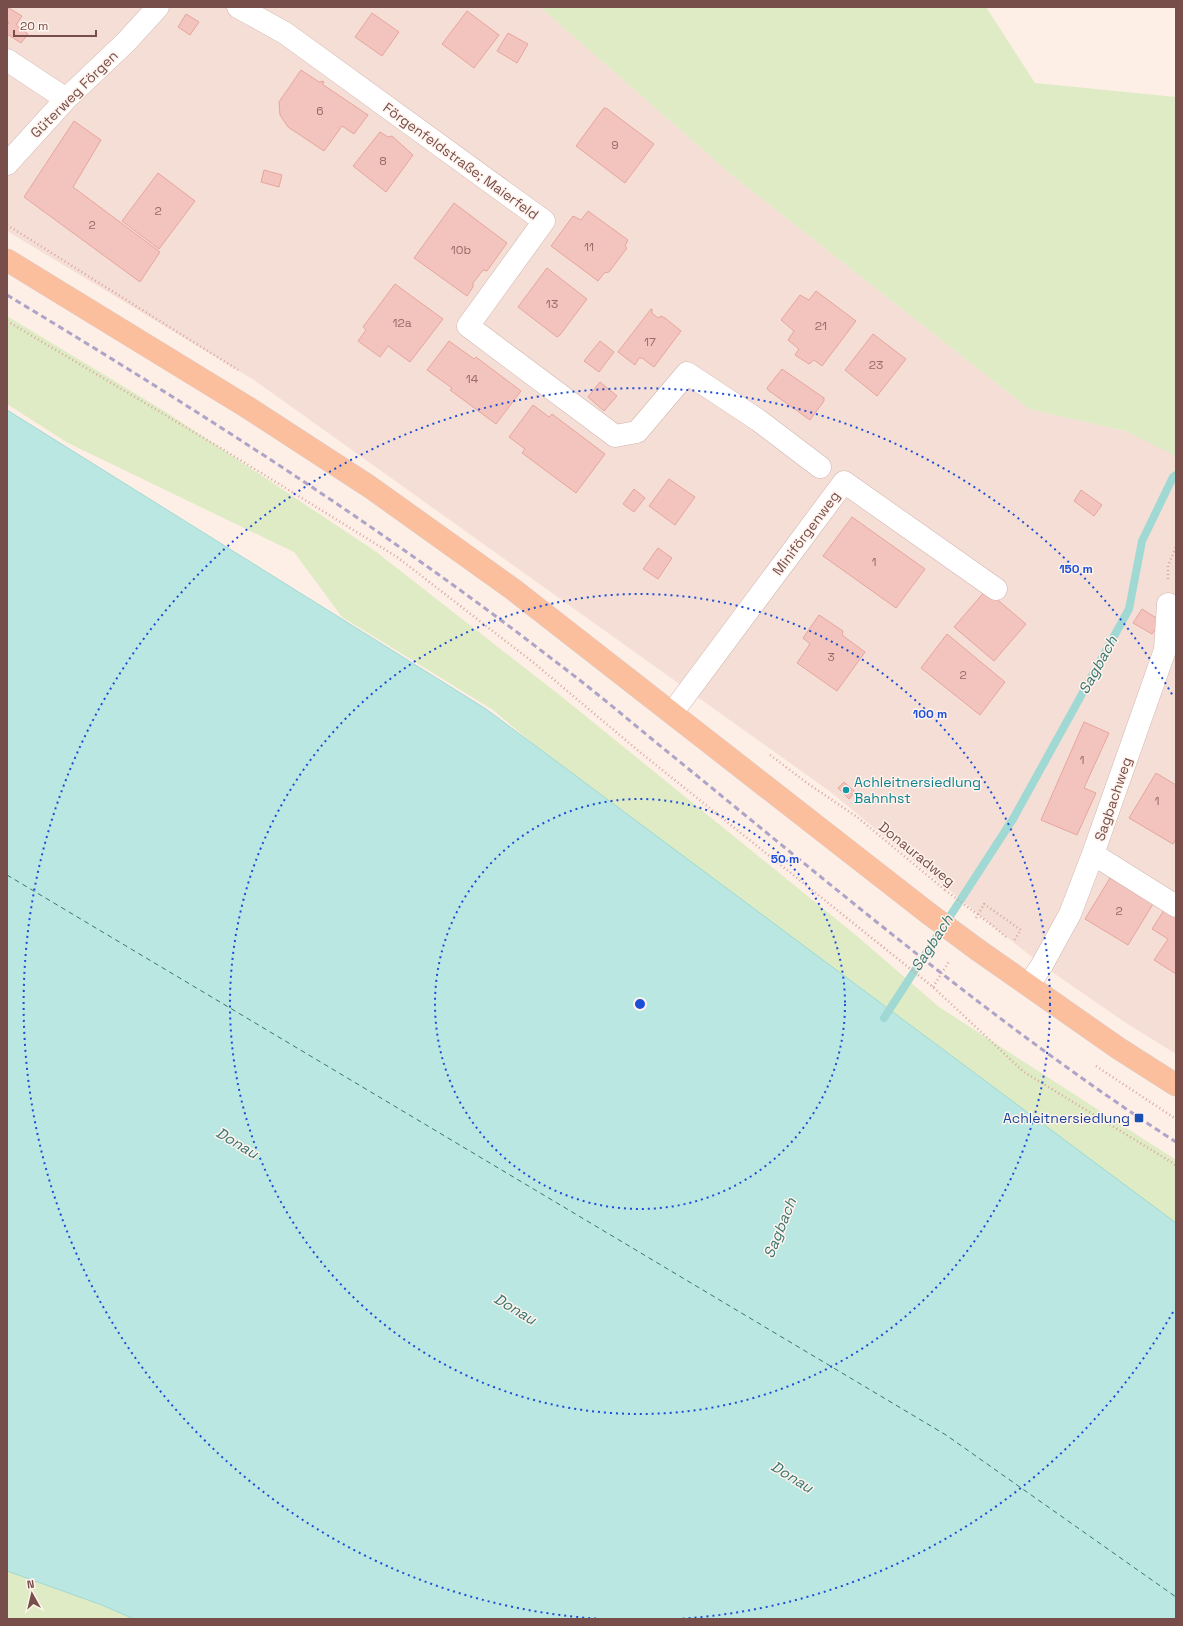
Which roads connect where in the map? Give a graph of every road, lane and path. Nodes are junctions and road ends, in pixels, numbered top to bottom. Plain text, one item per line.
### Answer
1 (158, 7) edge
2 (238, 7) edge
3 (7, 60) edge
4 (66, 99) junction
5 (7, 164) edge
6 (7, 260) edge
7 (7, 320) edge
8 (820, 467) dead end
9 (1176, 547) edge
10 (996, 589) dead end
11 (1168, 604) joint
12 (672, 713) junction
13 (807, 783) dead end
14 (1093, 854) junction
15 (984, 904) dead end
16 (1176, 906) edge
17 (1029, 985) junction
18 (1100, 1070) dead end
19 (1176, 1085) edge
20 (1176, 1120) edge
21 (1176, 1165) edge

1 - 4 street, Güterweg Förgen
2 - 8 street, Förgenfeldstraße; Maierfeld
3 - 4 street
4 - 5 street, Güterweg Förgen
6 - 12 main road
7 - 21 path
9 - 11 path
10 - 12 street, Miniförgenweg
11 - 14 street, Sagbachweg
12 - 17 main road, bridge
13 - 15 path, Donauradweg, bridge
14 - 16 street
14 - 17 street, Sagbachweg
17 - 19 main road
18 - 20 path

